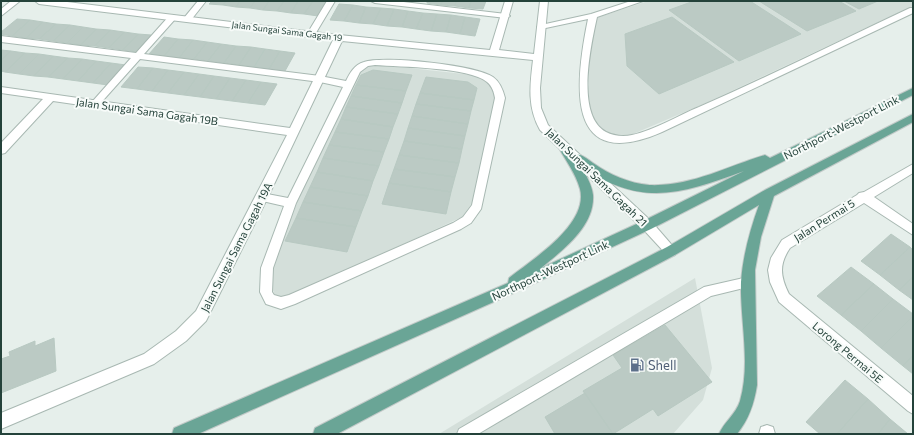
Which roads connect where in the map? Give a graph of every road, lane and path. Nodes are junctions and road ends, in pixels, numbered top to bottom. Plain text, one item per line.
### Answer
1 (16, 1) edge
2 (38, 1) edge
3 (202, 1) edge
4 (331, 1) edge
5 (375, 1) edge
6 (510, 1) edge
7 (544, 1) edge
8 (639, 1) edge
9 (913, 10) edge
10 (1, 14) edge
11 (506, 16) junction
12 (593, 16) junction
13 (173, 17) junction
14 (188, 18) junction
15 (541, 27) junction
16 (311, 34) junction
17 (339, 38) junction
18 (1, 39) edge
19 (494, 52) junction
20 (138, 56) junction
21 (537, 57) junction
22 (320, 79) junction
23 (349, 85) junction
24 (1, 90) edge
25 (913, 91) edge
26 (51, 97) junction
27 (95, 104) junction
28 (913, 118) edge
29 (294, 132) junction
30 (806, 144) junction
31 (564, 148) junction
32 (1, 150) edge
33 (577, 158) junction
34 (913, 168) edge
35 (769, 193) junction
36 (863, 196) junction
37 (262, 197) junction
38 (291, 203) junction
39 (647, 225) junction
40 (913, 230) edge
41 (670, 252) junction
42 (748, 282) junction
43 (502, 292) junction
44 (784, 298) joint
45 (913, 406) edge
46 (1, 421) edge
47 (180, 434) edge
48 (322, 434) edge
49 (464, 434) edge
50 (727, 434) edge

1 - 10 street
2 - 13 street, Jalan Sungai Sama Gagah 19
3 - 14 lane
4 - 16 lane
5 - 11 lane
6 - 11 street
7 - 15 street, Jalan Sungai Sama Gagah 21
8 - 12 lane
9 - 12 lane
11 - 19 street
12 - 15 lane
13 - 14 street, Jalan Sungai Sama Gagah 19
13 - 20 lane
14 - 16 street, Jalan Sungai Sama Gagah 19
15 - 21 street, Jalan Sungai Sama Gagah 21
16 - 17 street, Jalan Sungai Sama Gagah 19
17 - 19 street, Jalan Sungai Sama Gagah 19
17 - 22 street, Jalan Sungai Sama Gagah 19A
18 - 20 lane
19 - 21 street, Jalan Sungai Sama Gagah 19
20 - 22 lane
20 - 27 lane
21 - 31 street, Jalan Sungai Sama Gagah 21
22 - 23 lane
22 - 29 street, Jalan Sungai Sama Gagah 19A
23 - 38 lane
23 - 38 lane
24 - 26 street, Jalan Sungai Sama Gagah 19B
25 - 30 main road, Northport-Westport Link
26 - 27 street, Jalan Sungai Sama Gagah 19B
26 - 32 street
27 - 29 street, Jalan Sungai Sama Gagah 19B
28 - 35 main road
29 - 37 street, Jalan Sungai Sama Gagah 19A
30 - 33 main road
30 - 39 main road, Northport-Westport Link
31 - 33 street, Jalan Sungai Sama Gagah 21
31 - 43 main road
33 - 39 street, Jalan Sungai Sama Gagah 21
34 - 36 street, Jalan Permai 5
35 - 41 main road
35 - 42 main road
36 - 40 street
36 - 44 street, Jalan Permai 5
37 - 38 lane
37 - 46 street, Jalan Sungai Sama Gagah 19A
39 - 41 street, Jalan Sungai Sama Gagah 21
39 - 43 main road, Northport-Westport Link
41 - 48 main road
42 - 49 lane
42 - 50 main road
43 - 47 main road, Northport-Westport Link
44 - 45 street, Lorong Permai 5E

